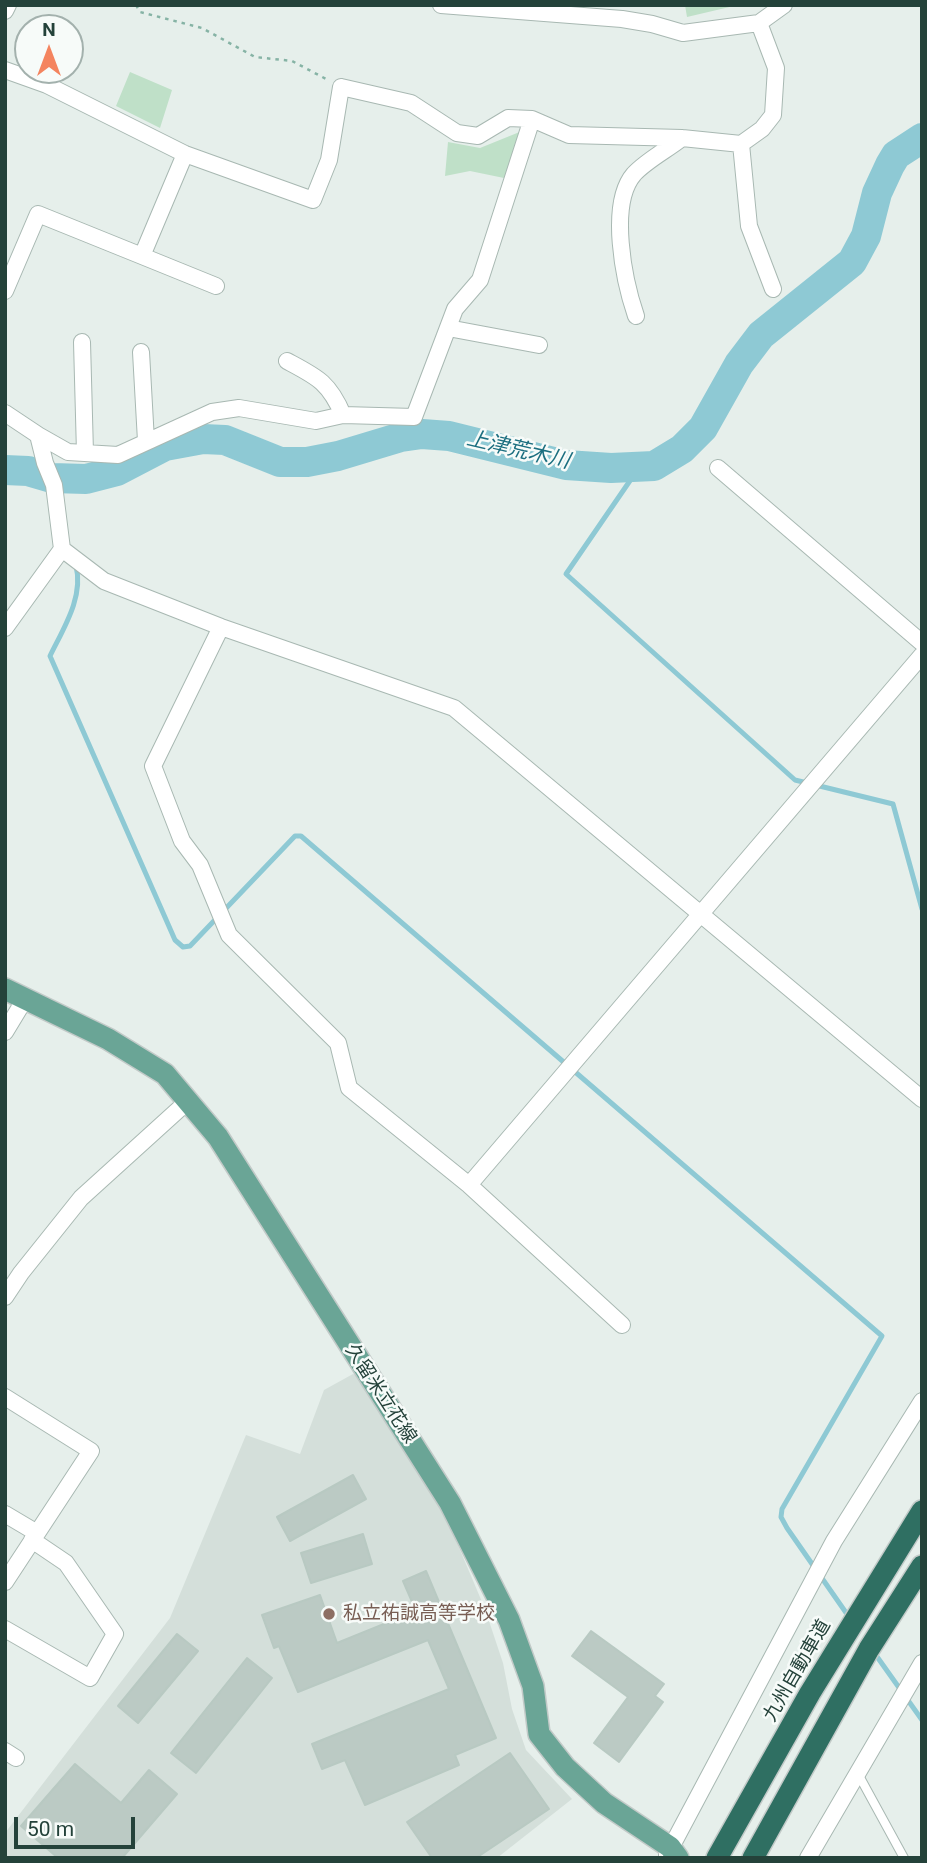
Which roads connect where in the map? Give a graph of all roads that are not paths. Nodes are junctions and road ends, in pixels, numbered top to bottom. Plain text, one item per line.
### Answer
1 (8, 5) edge
2 (440, 5) edge
3 (784, 5) edge
4 (5, 11) edge
5 (759, 23) junction
6 (5, 70) edge
7 (532, 119) junction
8 (682, 138) junction
9 (741, 145) junction
10 (185, 154) junction
11 (142, 256) junction
12 (216, 286) dead end
13 (773, 289) dead end
14 (5, 291) edge
15 (636, 316) dead end
16 (448, 328) junction
17 (82, 342) dead end
18 (539, 345) dead end
19 (141, 352) dead end
20 (287, 361) dead end
21 (5, 413) edge
22 (343, 415) junction
23 (38, 435) junction
24 (146, 441) junction
25 (86, 453) junction
26 (718, 468) dead end
27 (62, 549) junction
28 (221, 627) junction
29 (5, 628) edge
30 (922, 643) edge
31 (922, 655) edge
32 (701, 912) junction
33 (5, 989) edge
34 (25, 999) junction
35 (5, 1032) edge
36 (922, 1099) edge
37 (188, 1101) junction
38 (469, 1185) junction
39 (5, 1297) edge
40 (622, 1325) dead end
41 (5, 1398) edge
42 (922, 1401) edge
43 (922, 1511) edge
44 (5, 1514) edge
45 (35, 1537) junction
46 (922, 1566) edge
47 (5, 1582) edge
48 (5, 1629) edge
49 (922, 1663) edge
50 (857, 1772) junction
51 (672, 1854) edge
52 (717, 1858) edge
53 (752, 1858) edge
54 (808, 1858) edge
55 (904, 1858) edge

1 - 4 street
2 - 5 street
3 - 5 street
5 - 9 street
6 - 10 street
7 - 8 street
7 - 10 street
7 - 16 street
8 - 9 street
8 - 15 street
9 - 13 street
10 - 11 street
11 - 12 street
11 - 14 street
16 - 18 street
16 - 22 street
17 - 25 street
19 - 24 street
20 - 22 street
21 - 23 street
22 - 24 street
23 - 25 street
23 - 27 street
24 - 25 street
26 - 30 street
27 - 28 street
27 - 29 street
28 - 32 street
28 - 38 street
31 - 32 street
32 - 36 street
32 - 38 street
33 - 34 main road, 久留米立花線
34 - 35 street
34 - 37 main road, 久留米立花線
37 - 39 street
37 - 51 main road, 久留米立花線
38 - 40 street
41 - 45 street
42 - 51 street
43 - 52 highway, 九州自動車道
44 - 45 street
45 - 47 street
45 - 48 street
46 - 53 highway
49 - 50 street
50 - 54 street
50 - 55 lane

